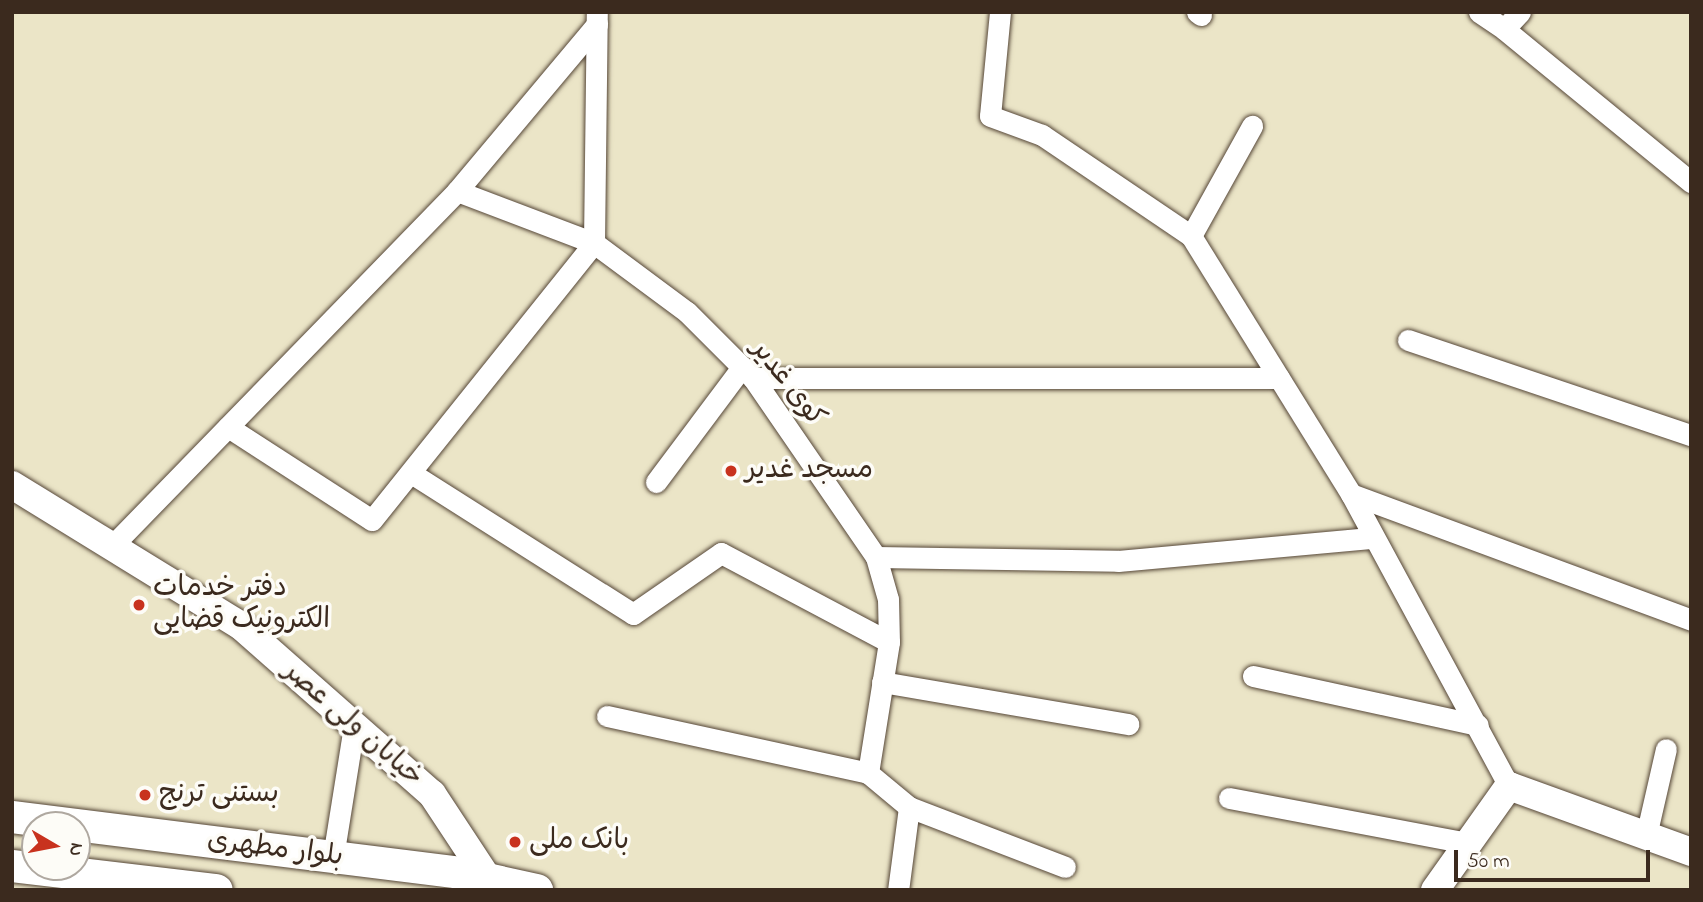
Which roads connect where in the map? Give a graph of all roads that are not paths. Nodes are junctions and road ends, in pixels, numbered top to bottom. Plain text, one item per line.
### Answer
1 (1000, 12) edge
2 (1479, 12) edge
3 (1520, 12) edge
4 (597, 18) edge
5 (1503, 29) junction
6 (1252, 126) dead end
7 (1691, 182) edge
8 (457, 191) junction
9 (1191, 236) junction
10 (594, 243) junction
11 (1408, 340) dead end
12 (747, 372) junction
13 (1279, 378) junction
14 (228, 427) junction
15 (1691, 435) edge
16 (411, 472) junction
17 (656, 482) dead end
18 (12, 485) edge
19 (1351, 494) junction
20 (1373, 538) junction
21 (112, 546) junction
22 (876, 556) junction
23 (1691, 620) edge
24 (889, 642) junction
25 (1252, 676) dead end
26 (882, 682) junction
27 (607, 716) dead end
28 (1128, 724) dead end
29 (1478, 725) junction
30 (354, 726) junction
31 (1666, 748) dead end
32 (867, 774) junction
33 (1509, 786) junction
34 (1229, 797) dead end
35 (909, 807) junction
36 (12, 817) edge
37 (117, 830) junction
38 (1646, 836) junction
39 (1467, 842) junction
40 (1691, 852) edge
41 (333, 857) junction
42 (12, 866) edge
43 (1065, 867) dead end
44 (111, 876) junction
45 (488, 879) junction
46 (218, 890) edge
47 (537, 890) edge
48 (898, 890) edge
49 (1436, 890) edge

1 - 9 street
2 - 5 street
3 - 5 street
4 - 8 street
4 - 10 street
5 - 7 street
6 - 9 street
8 - 10 street, کوی غدیر
8 - 14 street
9 - 13 street
10 - 12 street, کوی غدیر
10 - 16 street
11 - 15 street
12 - 13 street
12 - 17 street
12 - 22 street, کوی غدیر
13 - 19 street
14 - 16 street
14 - 21 street
16 - 24 street
18 - 21 street, خیابان ولی عصر
19 - 20 street
19 - 23 street
20 - 22 street
20 - 29 street
21 - 30 street, خیابان ولی عصر
22 - 24 street, کوی غدیر
24 - 26 street, کوی غدیر
25 - 29 street
26 - 28 street
26 - 32 street, کوی غدیر
27 - 32 street
29 - 33 street
30 - 41 street
30 - 45 street, خیابان ولی عصر
31 - 38 street
32 - 35 street
33 - 38 street
33 - 39 street
34 - 39 street
35 - 43 street
35 - 48 street
36 - 37 main road, بلوار مطهری
37 - 41 main road, بلوار مطهری
37 - 44 main road
38 - 40 street
39 - 49 street
41 - 45 main road, بلوار مطهری
42 - 44 main road, بلوار مطهری
44 - 46 main road, بلوار مطهری
45 - 47 main road, بلوار مطهری

